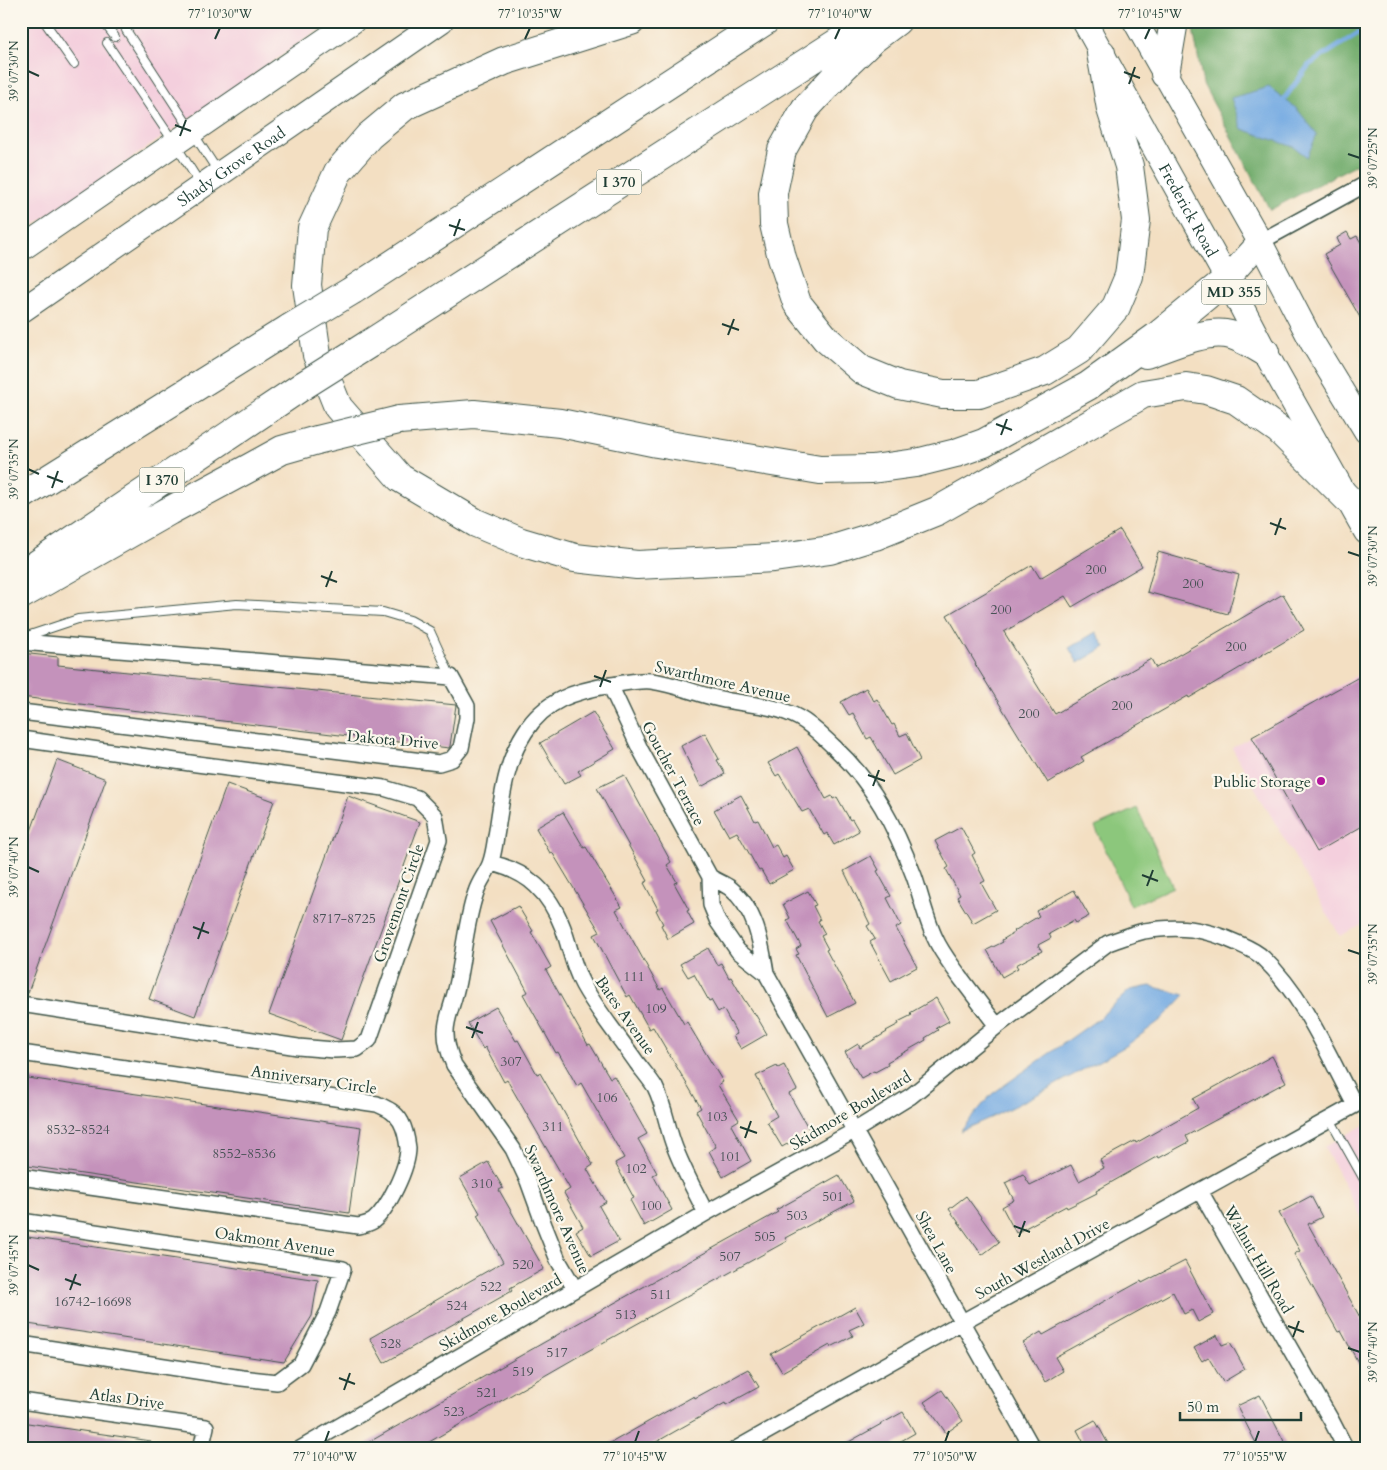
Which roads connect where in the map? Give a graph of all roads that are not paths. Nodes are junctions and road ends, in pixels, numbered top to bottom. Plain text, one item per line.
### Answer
1 (44, 21) edge
2 (103, 21) edge
3 (353, 21) edge
4 (441, 21) edge
5 (631, 21) edge
6 (765, 21) edge
7 (871, 21) edge
8 (896, 21) edge
9 (1084, 21) edge
10 (1135, 21) edge
11 (1174, 21) edge
12 (126, 30) dead end
13 (115, 37) dead end
14 (107, 43) dead end
15 (1101, 53) junction
16 (74, 64) dead end
17 (1165, 74) junction
18 (184, 138) junction
19 (211, 180) junction
20 (1366, 184) edge
21 (1260, 242) junction
22 (21, 249) edge
23 (1227, 279) junction
24 (21, 311) edge
25 (1264, 352) junction
26 (1119, 364) junction
27 (1366, 430) edge
28 (21, 496) edge
29 (1348, 499) junction
30 (1366, 532) edge
31 (21, 575) edge
32 (21, 595) edge
33 (21, 640) edge
34 (451, 677) junction
35 (610, 685) junction
36 (21, 712) edge
37 (21, 739) edge
38 (491, 863) junction
39 (710, 877) junction
40 (766, 973) junction
41 (21, 1004) edge
42 (997, 1026) junction
43 (21, 1054) edge
44 (1361, 1102) edge
45 (1330, 1119) junction
46 (854, 1131) junction
47 (21, 1177) edge
48 (1366, 1183) edge
49 (1200, 1191) junction
50 (706, 1213) junction
51 (21, 1221) edge
52 (575, 1289) junction
53 (962, 1322) junction
54 (21, 1344) edge
55 (21, 1401) edge
56 (202, 1449) edge
57 (300, 1449) edge
58 (736, 1449) edge
59 (1033, 1449) edge
60 (1346, 1449) edge

1 - 16 lane
2 - 13 lane
3 - 18 main road
4 - 19 main road, Shady Grove Road
5 - 29 highway
6 - 28 highway, bridge
7 - 31 highway, I 370, bridge
8 - 15 highway
9 - 15 main road, Frederick Road / MD 355
10 - 17 main road, MD 355
11 - 17 highway
12 - 18 lane
14 - 18 lane
15 - 23 main road, Frederick Road / MD 355
17 - 21 main road, MD 355
18 - 19 lane
18 - 19 lane
18 - 22 main road
19 - 24 main road, Shady Grove Road
20 - 21 street
21 - 23 main road
21 - 27 main road, MD 355
23 - 25 main road, Frederick Road / MD 355
23 - 26 highway
25 - 26 highway
25 - 29 main road, Frederick Road / MD 355
26 - 32 highway, bridge
29 - 30 main road, Frederick Road / MD 355
33 - 34 street
33 - 34 lane
34 - 36 street, Dakota Drive
35 - 38 street, Swarthmore Avenue
35 - 39 street, Goucher Terrace
35 - 42 street, Swarthmore Avenue
37 - 41 street, Grovemont Circle
38 - 50 street, Bates Avenue
38 - 52 street, Swarthmore Avenue
39 - 40 street, Goucher Terrace
39 - 40 street, Goucher Terrace
40 - 46 street, Goucher Terrace
42 - 44 street, Skidmore Boulevard
42 - 46 street, Skidmore Boulevard
43 - 47 street, Anniversary Circle
44 - 45 street, South Westland Drive
45 - 48 lane
45 - 49 street, South Westland Drive
46 - 50 street, Skidmore Boulevard
46 - 53 street, Shea Lane
49 - 53 street, South Westland Drive
49 - 60 street, Walnut Hill Road
50 - 52 street, Skidmore Boulevard
51 - 54 street, Oakmont Avenue
52 - 57 street, Skidmore Boulevard
53 - 58 street, South Westland Drive
53 - 59 street, Shea Lane
55 - 56 street, Atlas Drive

